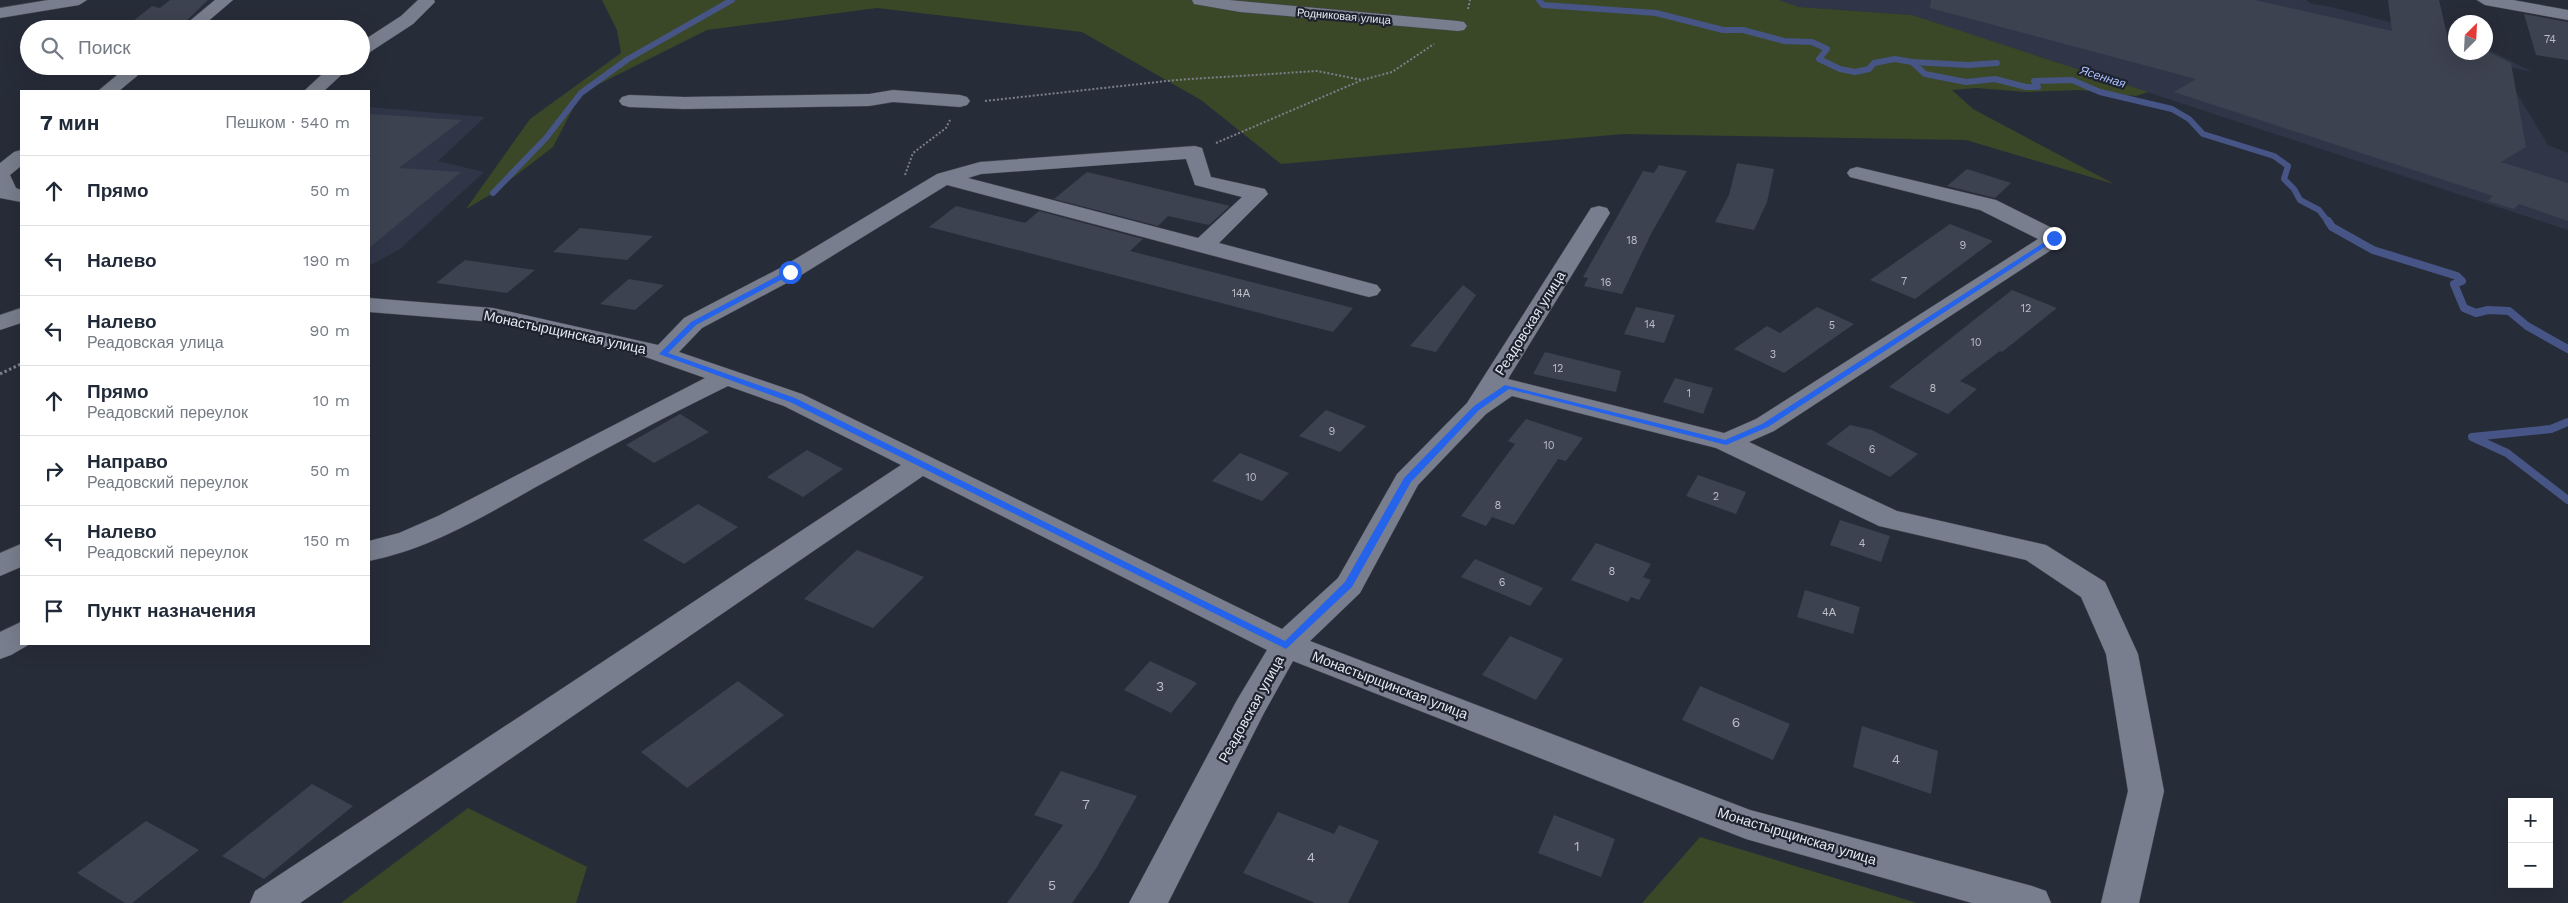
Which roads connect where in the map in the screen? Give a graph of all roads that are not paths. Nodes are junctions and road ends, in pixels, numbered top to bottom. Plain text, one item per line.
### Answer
1 (79, 0) edge
2 (225, 0) edge
3 (426, 0) edge
4 (1200, 0) edge
5 (2485, 0) edge
6 (0, 13) edge
7 (2568, 14) edge
8 (199, 20) edge
9 (1458, 26) road end
10 (370, 44) edge
11 (128, 75) edge
12 (332, 75) edge
13 (108, 90) edge
14 (314, 90) edge
15 (629, 101) dead end
16 (960, 101) road end
17 (20, 157) edge
18 (1857, 173) dead end
19 (0, 174) edge
20 (944, 178) junction
21 (20, 196) edge
22 (1600, 213) dead end
23 (1203, 246) junction
24 (1369, 290) dead end
25 (370, 305) edge
26 (20, 315) edge
27 (0, 323) edge
28 (663, 354) junction
29 (727, 377) junction
30 (1477, 408) junction
31 (1726, 442) junction
32 (922, 464) junction
33 (370, 551) edge
34 (20, 555) edge
35 (0, 566) edge
36 (20, 635) edge
37 (1286, 645) junction
38 (0, 647) edge
39 (269, 903) edge
40 (1148, 903) edge
41 (2032, 903) edge
42 (2120, 903) edge

1 - 6 street
2 - 8 street
3 - 10 street
4 - 9 street, Родниковая улица
5 - 7 street
11 - 13 street
12 - 14 street
15 - 16 street
17 - 19 street
18 - 31 street
19 - 21 street
20 - 23 street
20 - 23 street
20 - 28 street
22 - 30 street, Реадовская улица
23 - 24 street
25 - 28 street, Монастырщинская улица
26 - 27 street
28 - 29 street, Монастырщинская улица
29 - 32 street, Монастырщинская улица
29 - 33 street
30 - 31 street
30 - 37 street, Реадовская улица
31 - 42 street
32 - 37 street, Монастырщинская улица
32 - 39 street
34 - 35 street
36 - 38 street
37 - 40 street, Реадовская улица
37 - 41 street, Монастырщинская улица

